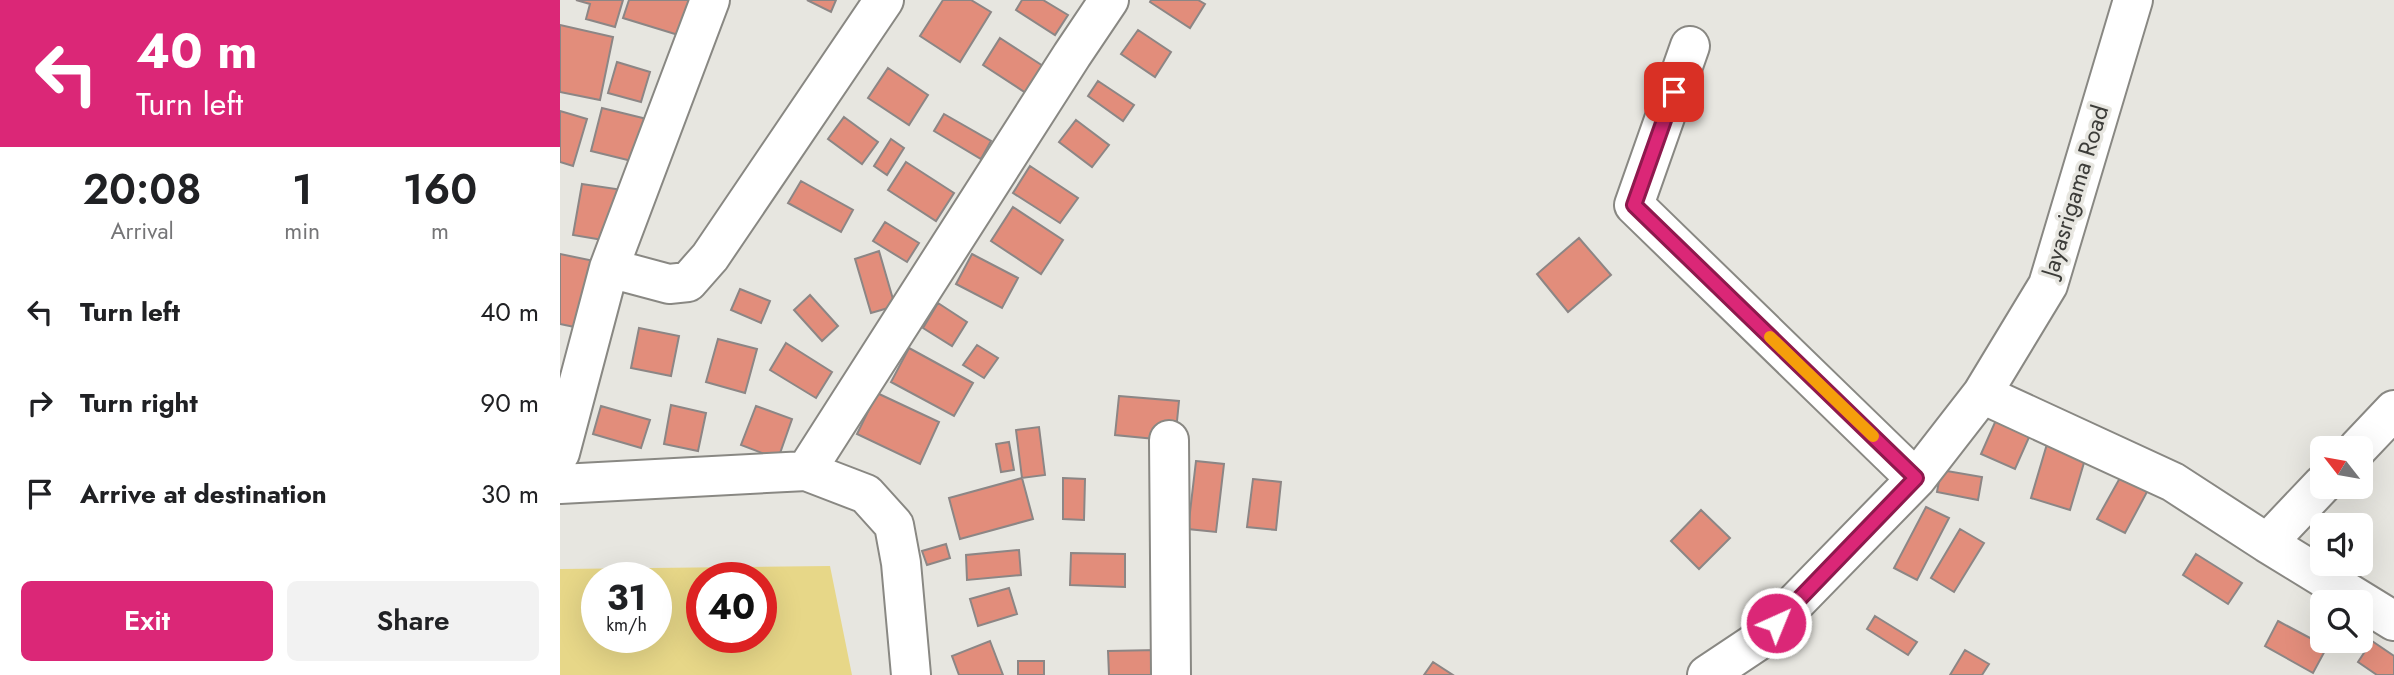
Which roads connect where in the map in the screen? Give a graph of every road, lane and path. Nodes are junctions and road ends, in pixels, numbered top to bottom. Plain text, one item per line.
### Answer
1 (710, 0) edge
2 (884, 0) edge
3 (1110, 0) edge
4 (2133, 0) edge
5 (1690, 46) dead end
6 (609, 268) junction
7 (1982, 394) junction
8 (2394, 410) edge
9 (2369, 436) edge
10 (1169, 440) dead end
11 (560, 453) edge
12 (806, 471) junction
13 (1916, 478) junction
14 (560, 484) edge
15 (2310, 498) edge
16 (2267, 543) junction
17 (2394, 621) edge
18 (911, 675) edge
19 (1171, 675) edge
20 (1707, 675) edge

1 - 6 street
2 - 6 street
3 - 12 street
4 - 7 street, Jayasrigama Road
5 - 13 street
6 - 11 street
7 - 13 street, Jayasrigama Road
7 - 16 street
8 - 9 street
10 - 19 street
12 - 14 street
12 - 18 street
13 - 20 street, Jayasrigama Road
15 - 16 street
16 - 17 street

